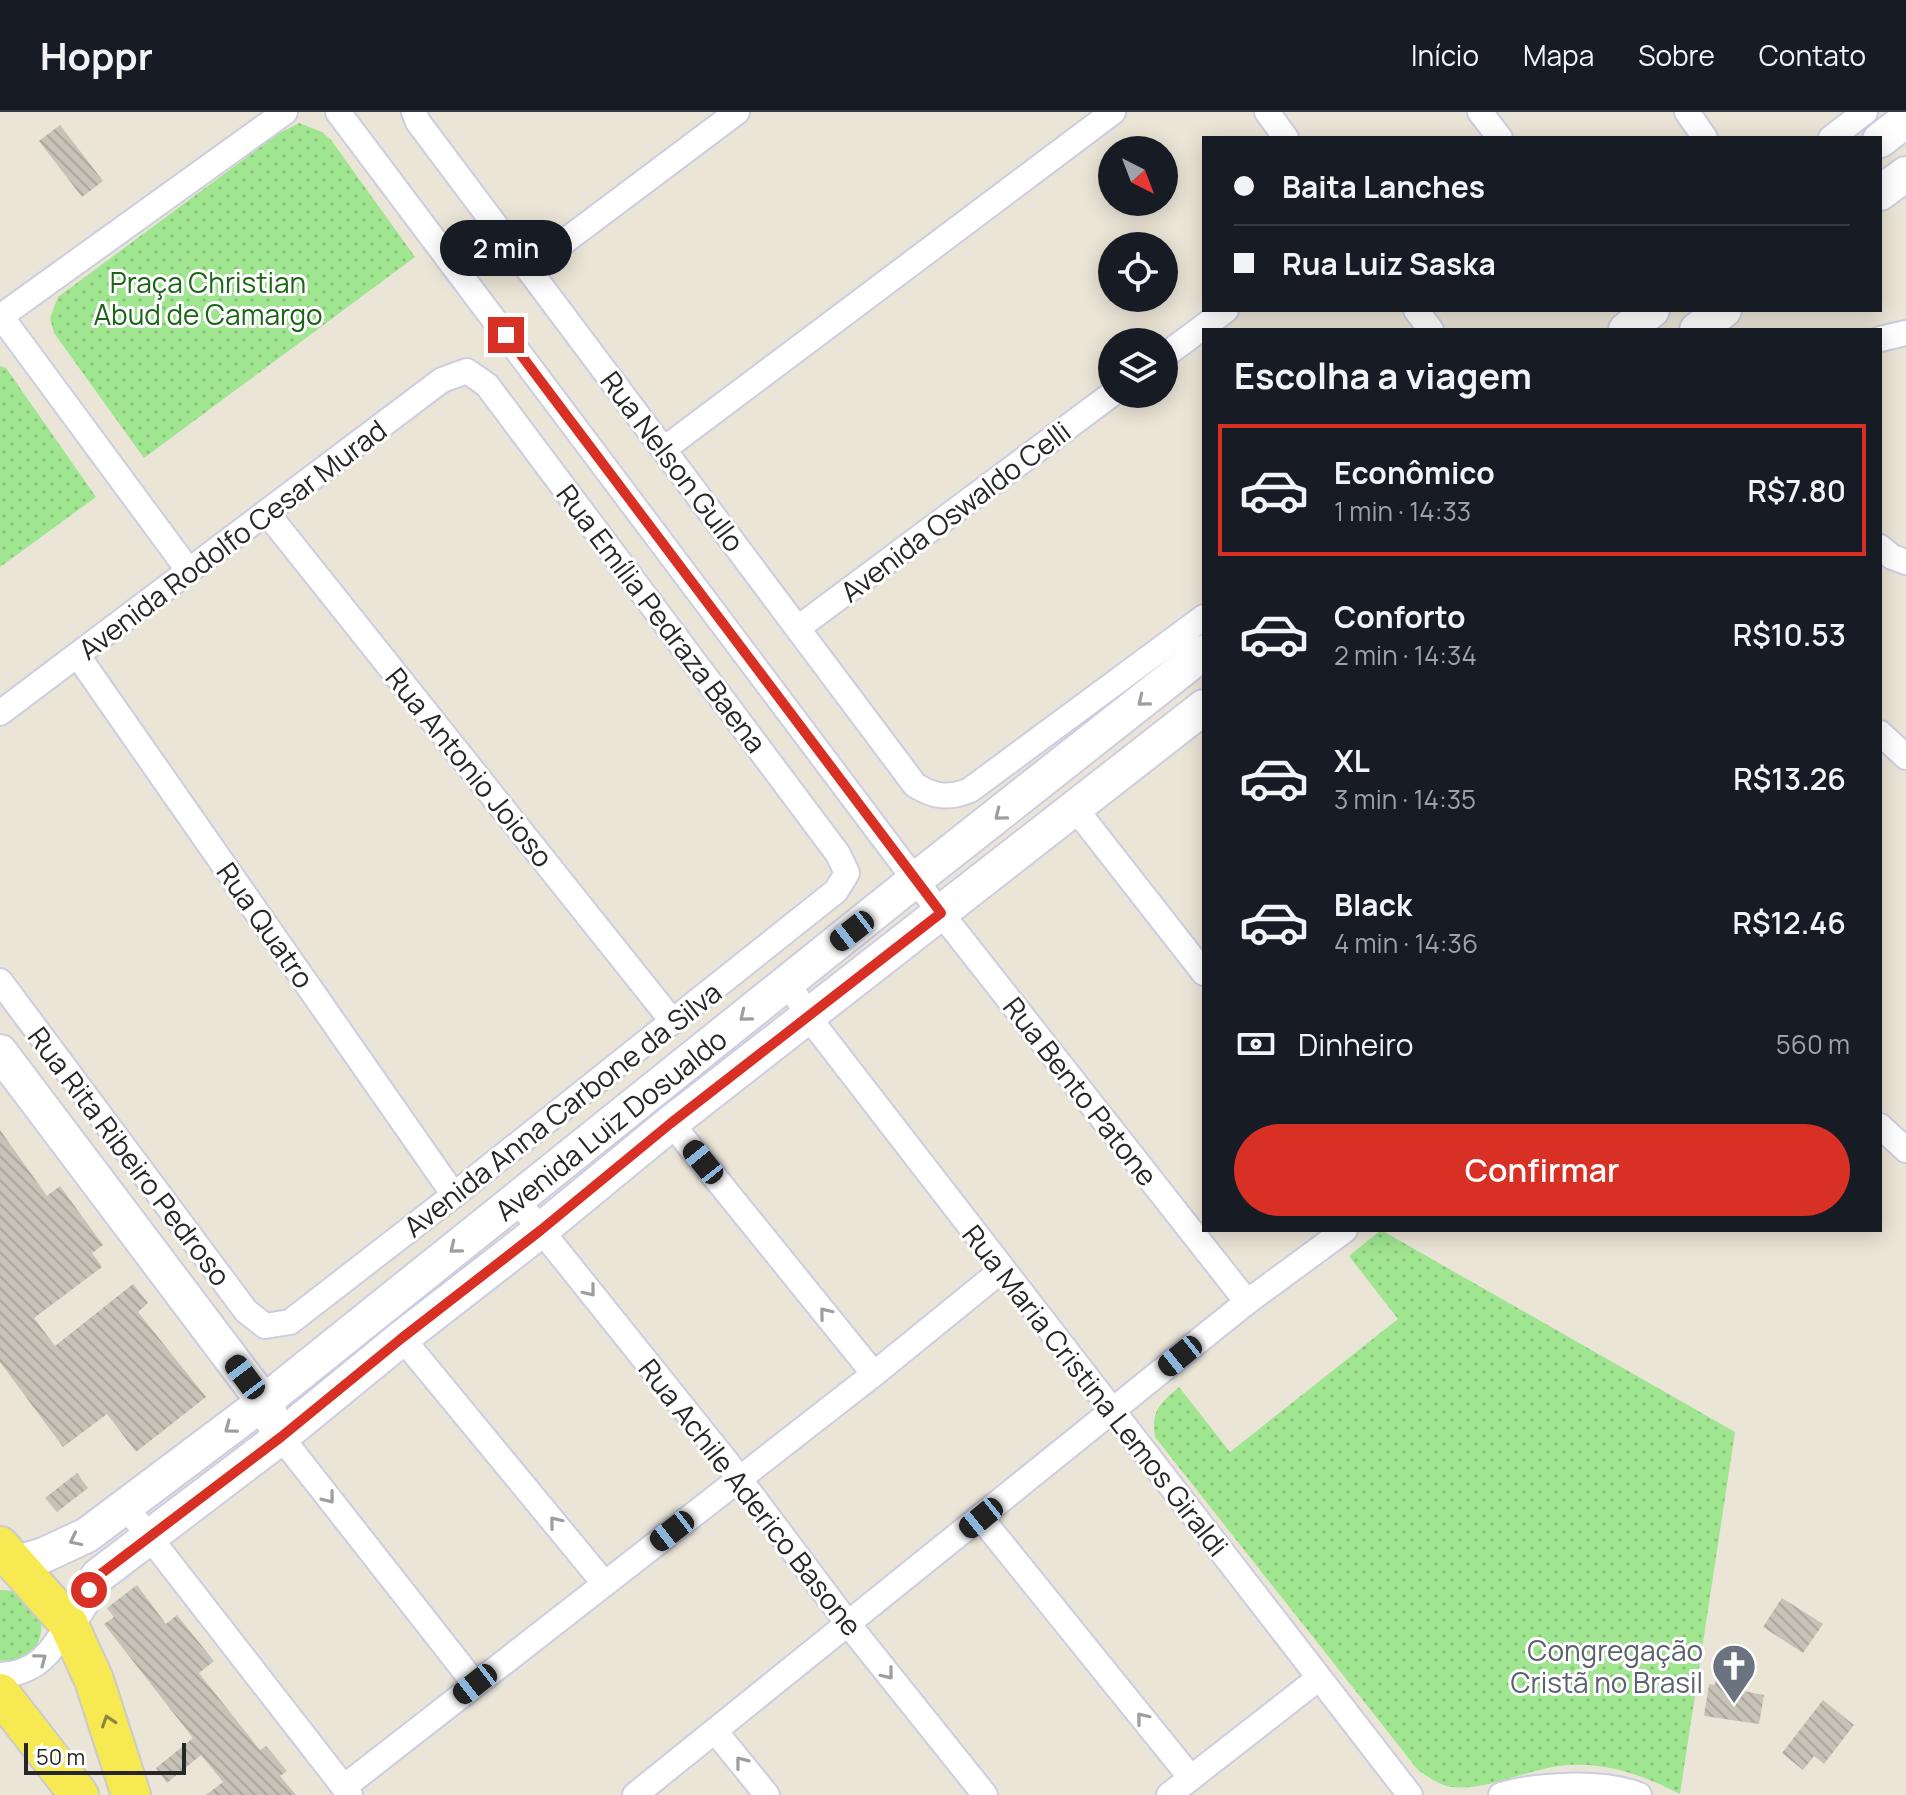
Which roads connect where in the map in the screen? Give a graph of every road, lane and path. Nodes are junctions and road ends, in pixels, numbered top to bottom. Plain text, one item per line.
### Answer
1 (285, 112) edge
2 (338, 112) edge
3 (414, 112) edge
4 (737, 112) edge
5 (1113, 112) edge
6 (1267, 112) edge
7 (1480, 112) edge
8 (1687, 112) edge
9 (1865, 112) edge
10 (1906, 120) edge
11 (1285, 136) edge
12 (1498, 136) edge
13 (1704, 136) edge
14 (1834, 136) edge
15 (1882, 138) edge
16 (1906, 174) edge
17 (1882, 192) edge
18 (529, 268) junction
19 (1223, 312) edge
20 (1721, 312) edge
21 (0, 316) edge
22 (1700, 328) edge
23 (1906, 333) edge
24 (1882, 339) edge
25 (1178, 346) edge
26 (467, 371) joint
27 (1098, 404) edge
28 (664, 449) junction
29 (267, 513) junction
30 (189, 571) junction
31 (1202, 618) edge
32 (798, 628) junction
33 (1202, 654) edge
34 (78, 656) junction
35 (1202, 709) edge
36 (0, 713) edge
37 (1882, 735) edge
38 (1906, 757) edge
39 (1074, 807) junction
40 (847, 873) joint
41 (915, 880) junction
42 (941, 913) junction
43 (1202, 970) edge
44 (0, 981) edge
45 (788, 982) junction
46 (809, 1018) junction
47 (673, 1022) junction
48 (0, 1052) edge
49 (671, 1123) junction
50 (1882, 1128) edge
51 (1906, 1150) edge
52 (454, 1195) junction
53 (516, 1199) junction
54 (541, 1230) junction
55 (1342, 1232) edge
56 (1002, 1270) junction
57 (1247, 1302) junction
58 (265, 1326) joint
59 (402, 1338) junction
60 (874, 1374) junction
61 (264, 1402) junction
62 (1113, 1411) junction
63 (281, 1437) junction
64 (739, 1479) junction
65 (126, 1507) junction
66 (981, 1518) junction
67 (149, 1539) junction
68 (6, 1559) edge
69 (604, 1583) junction
70 (68, 1623) junction
71 (849, 1625) junction
72 (0, 1675) edge
73 (1319, 1678) junction
74 (475, 1684) junction
75 (0, 1693) edge
76 (715, 1731) junction
77 (1191, 1778) junction
78 (347, 1791) edge
79 (79, 1795) edge
80 (131, 1795) edge
81 (635, 1795) edge
82 (767, 1795) edge
83 (985, 1795) edge
84 (1169, 1795) edge
85 (1410, 1795) edge
86 (1501, 1795) edge
87 (1639, 1795) edge

1 - 21 street
2 - 41 street, Rua Bento Patone
3 - 18 street, Rua Nelson Gullo
4 - 18 street
5 - 28 street
6 - 11 street
7 - 12 street
8 - 13 street
9 - 14 street
10 - 15 street
16 - 17 street
18 - 28 street, Rua Nelson Gullo
19 - 25 street
20 - 22 street
21 - 30 street
23 - 24 street
26 - 29 street, Avenida Rodolfo Cesar Murad
26 - 40 street, Rua Emília Pedraza Baena
27 - 32 street, Avenida Oswaldo Celli
28 - 32 street, Rua Nelson Gullo
29 - 30 street, Avenida Rodolfo Cesar Murad
29 - 47 street, Rua Antonio Joioso
30 - 34 street, Avenida Rodolfo Cesar Murad
31 - 32 street, Rua Nelson Gullo
33 -> 41 street, Avenida Luiz Dosualdo
34 - 36 street, Avenida Rodolfo Cesar Murad
34 - 52 street, Rua Quatro
35 - 39 street, Avenida Luiz Dosualdo
37 - 38 street
39 - 42 street, Avenida Luiz Dosualdo
39 - 43 street
40 - 47 street, Avenida Anna Carbone da Silva
41 - 42 street, Rua Bento Patone
41 - 45 street, Avenida Luiz Dosualdo
42 - 46 street, Avenida Luiz Dosualdo
42 - 57 street, Rua Bento Patone
44 - 58 street, Rua Rita Ribeiro Pedroso
45 - 46 street, Rua Maria Cristina Lemos Giraldi
45 -> 53 street, Avenida Luiz Dosualdo
46 - 49 street, Avenida Luiz Dosualdo
46 - 56 street, Rua Maria Cristina Lemos Giraldi
47 - 52 street, Avenida Anna Carbone da Silva
48 - 61 street
49 - 54 street, Avenida Luiz Dosualdo
60 -> 49 street
50 - 51 street
52 - 58 street, Avenida Anna Carbone da Silva
53 - 54 street, Rua Achile Aderico Basone
53 -> 61 street, Avenida Luiz Dosualdo
54 - 59 street, Avenida Luiz Dosualdo
54 -> 64 street, Rua Achile Aderico Basone
55 - 57 street
56 - 60 street
56 - 62 street, Rua Maria Cristina Lemos Giraldi
57 - 62 street
59 - 63 street, Avenida Luiz Dosualdo
69 -> 59 street
60 - 64 street
61 - 63 street
61 -> 65 street, Avenida Luiz Dosualdo
62 - 66 street
62 - 73 street, Rua Maria Cristina Lemos Giraldi
63 - 67 street, Avenida Luiz Dosualdo
63 -> 74 street
64 - 69 street
64 - 71 street, Rua Achile Aderico Basone
65 - 67 street
65 -> 68 street, Avenida Luiz Dosualdo
66 - 71 street
77 -> 66 street
67 - 70 street, Avenida Luiz Dosualdo
67 - 78 street
68 - 70 main road
69 - 74 street
72 -> 70 street, Avenida Luiz Dosualdo
80 -> 70 main road
71 - 76 street
71 -> 83 street, Rua Achile Aderico Basone
73 - 77 street
73 - 85 street, Rua Maria Cristina Lemos Giraldi
74 - 78 street
75 - 79 main road
76 - 81 street
82 -> 76 street
77 - 84 street
86 - 87 street

